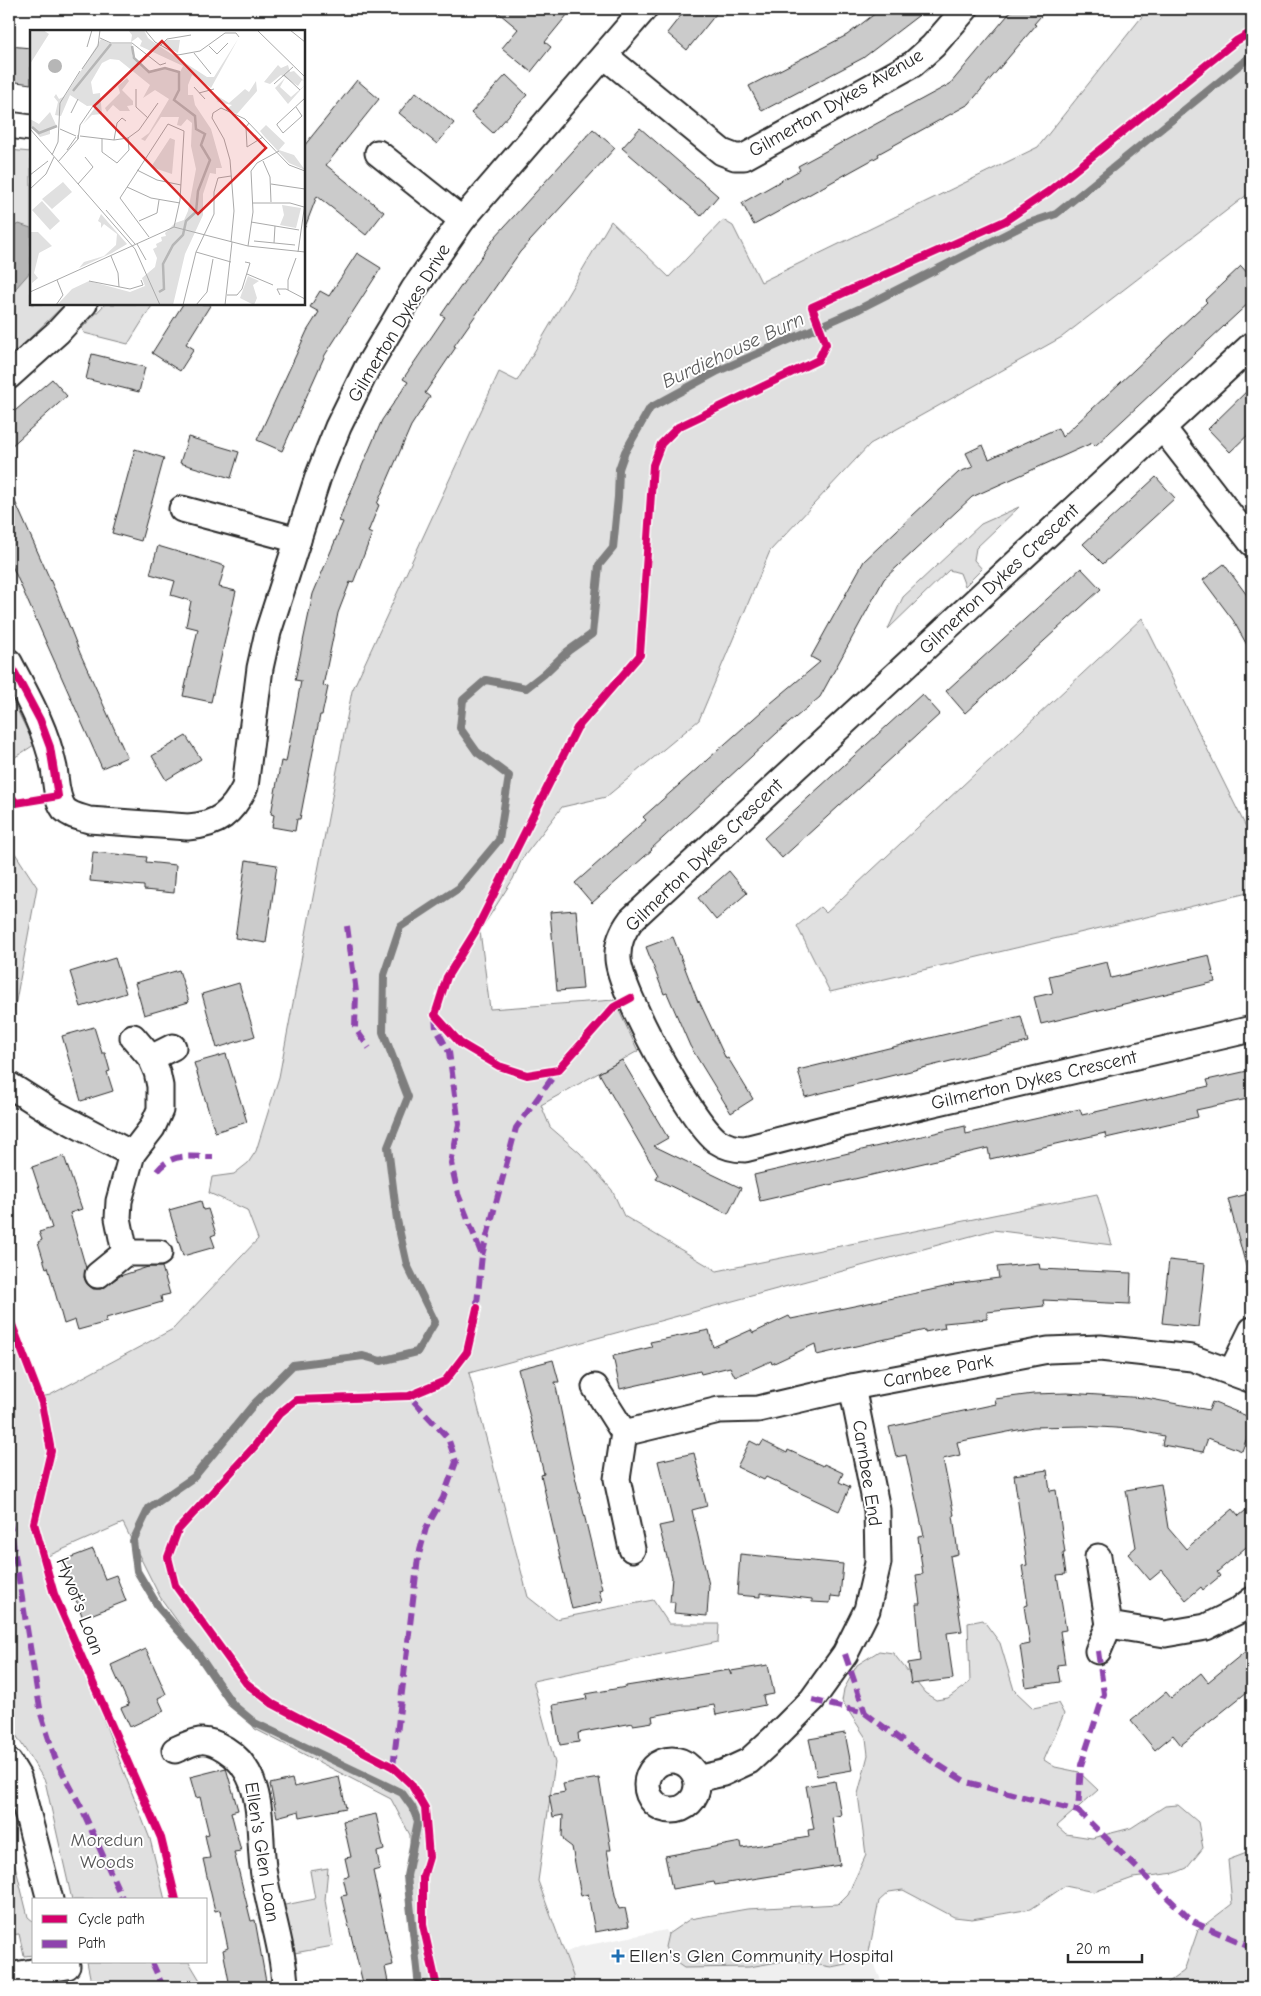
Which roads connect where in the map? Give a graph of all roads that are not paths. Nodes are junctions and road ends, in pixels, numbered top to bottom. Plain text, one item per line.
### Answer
1 (644, 9) edge
2 (965, 9) edge
3 (605, 56) junction
4 (9, 125) edge
5 (30, 128) edge
6 (378, 153) dead end
7 (462, 220) junction
8 (83, 305) edge
9 (1252, 345) edge
10 (9, 376) edge
11 (1162, 427) junction
12 (182, 509) dead end
13 (298, 540) junction
14 (1252, 543) edge
15 (9, 662) edge
16 (1252, 1029) edge
17 (133, 1037) dead end
18 (173, 1047) dead end
19 (151, 1058) junction
20 (9, 1085) edge
21 (132, 1154) junction
22 (159, 1252) dead end
23 (125, 1253) junction
24 (98, 1275) dead end
25 (1252, 1330) edge
26 (1242, 1376) edge
27 (595, 1387) dead end
28 (852, 1387) junction
29 (624, 1432) junction
30 (632, 1549) dead end
31 (1098, 1557) dead end
32 (1252, 1600) edge
33 (1109, 1625) junction
34 (1098, 1651) dead end
35 (175, 1750) dead end
36 (9, 1762) edge
37 (697, 1779) dead end
38 (49, 1898) edge
39 (68, 1972) edge
40 (9, 1976) edge
41 (285, 1987) edge

1 - 3 street, Gilmerton Dykes Drive
2 - 3 street, Gilmerton Dykes Avenue
3 - 7 street, Gilmerton Dykes Drive
4 - 5 street
6 - 7 street
7 - 13 street, Gilmerton Dykes Drive
8 - 10 street
9 - 11 street, Gilmerton Dykes Crescent
11 - 14 street
11 - 16 street, Gilmerton Dykes Crescent
12 - 13 street
13 - 15 street, Gilmerton Dykes Drive
17 - 19 street
18 - 19 street
19 - 21 street
20 - 21 street
21 - 23 street
22 - 23 street
23 - 24 street
25 - 26 street
26 - 28 street, Carnbee Park
27 - 29 street
28 - 29 street, Carnbee Park
28 - 37 street, Carnbee End
29 - 30 street
31 - 33 street
32 - 33 street
33 - 34 street
35 - 41 street, Ellen's Glen Loan
36 - 38 street
39 - 40 street

